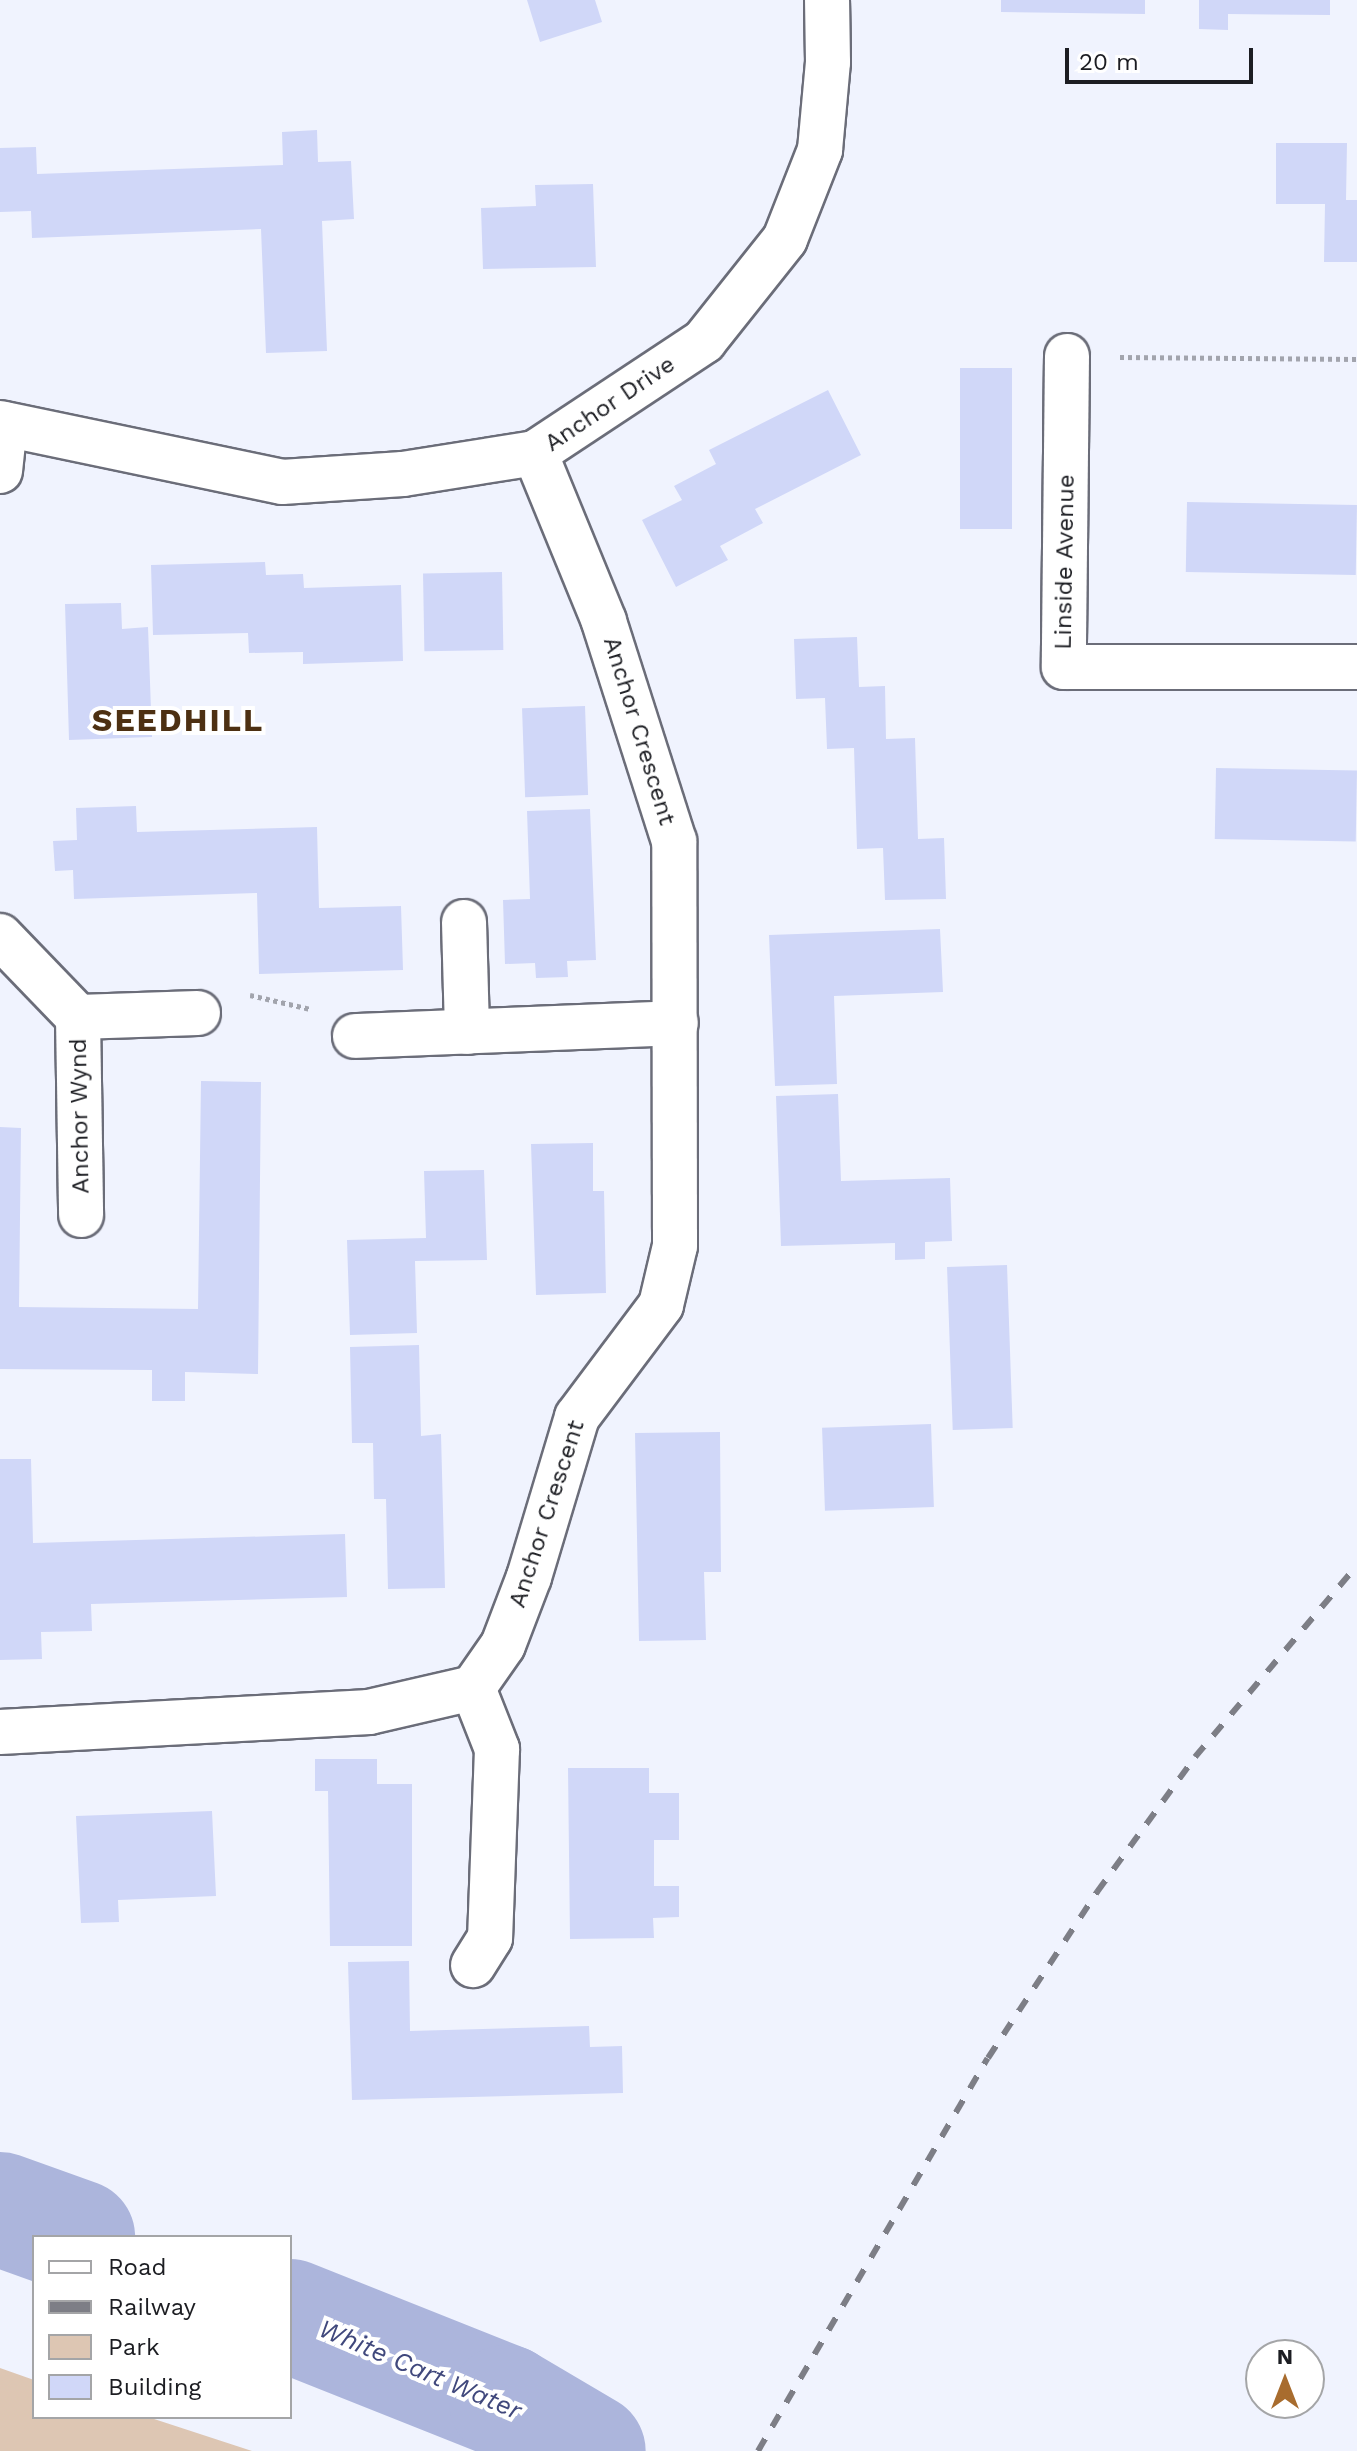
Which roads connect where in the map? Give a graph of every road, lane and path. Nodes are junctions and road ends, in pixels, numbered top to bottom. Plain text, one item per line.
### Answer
1 (827, 0) edge
2 (1067, 356) joint
3 (1357, 359) edge
4 (3, 423) edge
5 (535, 453) junction
6 (0, 471) edge
7 (1357, 667) edge
8 (464, 922) dead end
9 (0, 936) edge
10 (198, 1013) joint
11 (78, 1017) junction
12 (676, 1023) junction
13 (467, 1032) junction
14 (355, 1036) joint
15 (81, 1215) dead end
16 (473, 1688) junction
17 (0, 1732) edge
18 (473, 1965) dead end

1 - 5 street, Anchor Drive
2 - 3 path
2 - 7 street, Linside Avenue
4 - 5 street, Anchor Drive
4 - 6 street
5 - 12 street, Anchor Crescent
8 - 13 street
9 - 11 street, Anchor Wynd
10 - 11 street, Anchor Wynd
10 - 14 path
11 - 15 street, Anchor Wynd
12 - 13 street
12 - 16 street, Anchor Crescent
13 - 14 street
16 - 17 street
16 - 18 street

